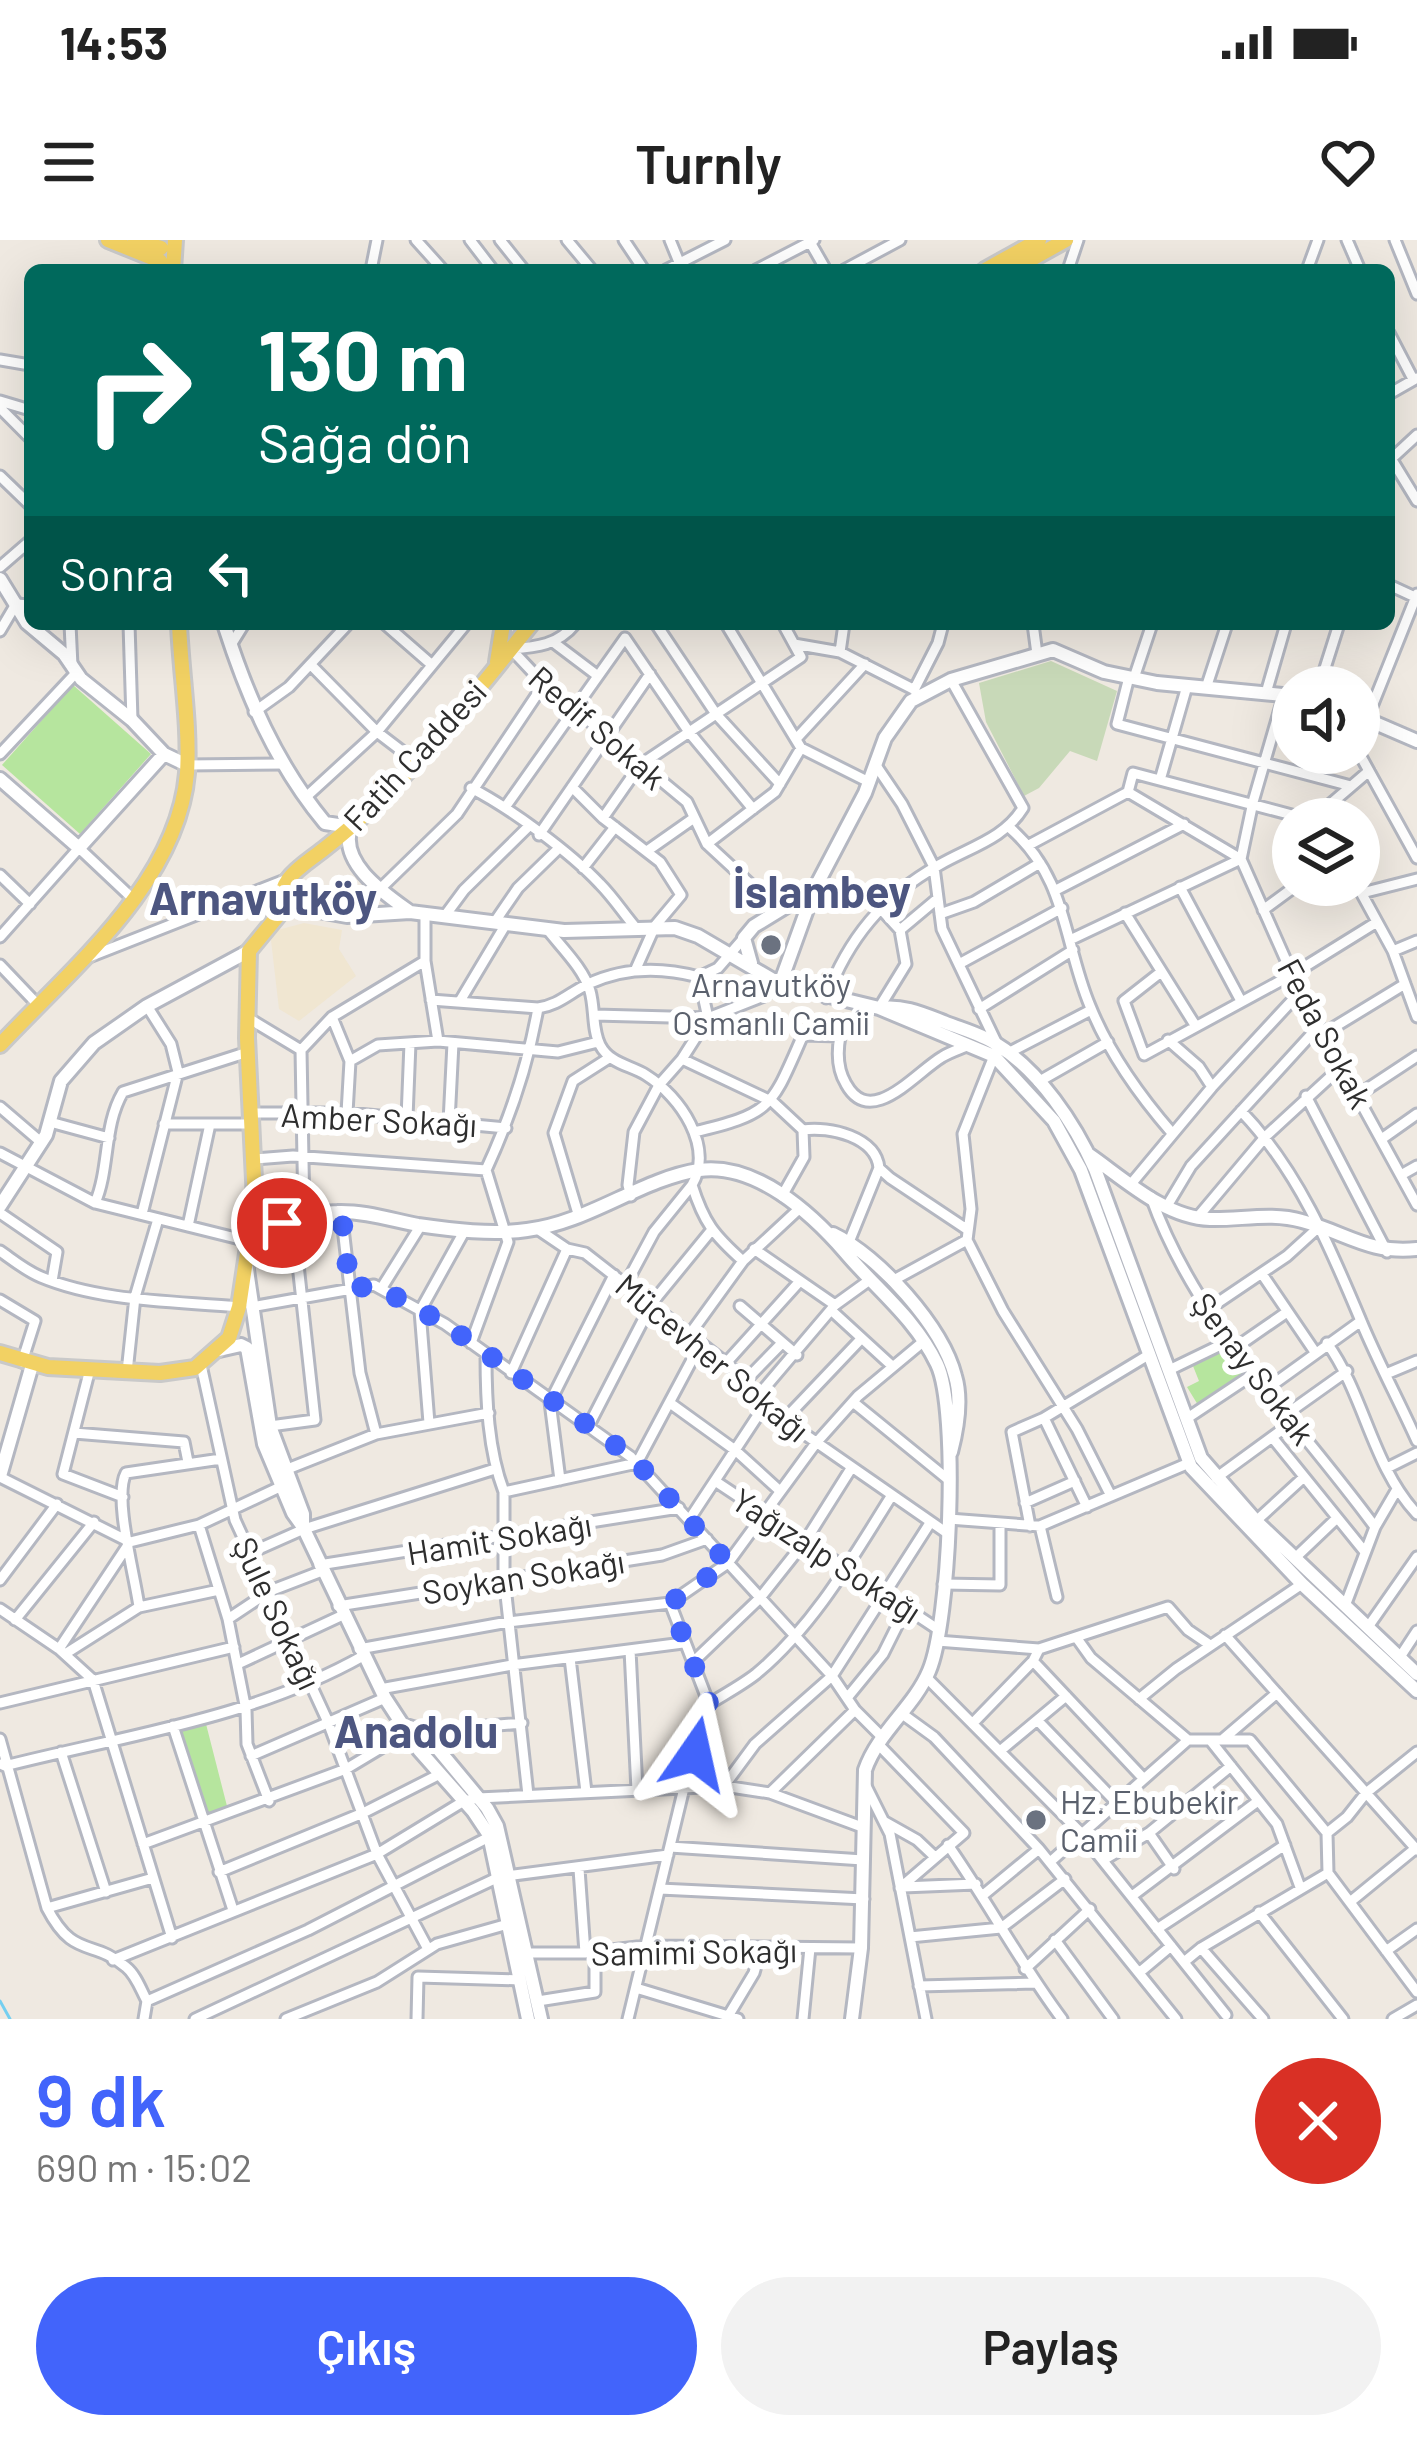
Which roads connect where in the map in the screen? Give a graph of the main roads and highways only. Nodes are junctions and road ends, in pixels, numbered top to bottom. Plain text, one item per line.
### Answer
1 (107, 240) edge
2 (135, 240) edge
3 (1039, 240) edge
4 (1066, 240) edge
5 (166, 255) edge
6 (1011, 255) edge
7 (0, 579) edge
8 (23, 604) edge
9 (34, 630) edge
10 (178, 630) edge
11 (226, 630) edge
12 (502, 630) edge
13 (518, 630) edge
14 (526, 630) edge
15 (511, 649) junction
16 (496, 667) junction
17 (1272, 694) edge
18 (1380, 725) edge
19 (1417, 741) edge
20 (164, 754) junction
21 (187, 765) junction
22 (0, 779) edge
23 (351, 827) junction
24 (814, 890) junction
25 (382, 892) junction
26 (281, 912) junction
27 (417, 913) junction
28 (376, 915) junction
29 (249, 951) junction
30 (754, 968) junction
31 (780, 984) junction
32 (876, 1008) junction
33 (0, 1045) edge
34 (1000, 1051) junction
35 (1088, 1154) junction
36 (0, 1210) edge
37 (341, 1211) junction
38 (252, 1216) junction
39 (268, 1230) junction
40 (832, 1234) junction
41 (248, 1241) junction
42 (1417, 1249) edge
43 (246, 1262) junction
44 (245, 1307) junction
45 (219, 1350) junction
46 (0, 1353) edge
47 (27, 1364) junction
48 (950, 1455) junction
49 (0, 1476) edge
50 (304, 1528) junction
51 (1417, 1674) edge
52 (1417, 1691) edge
53 (404, 1729) junction
54 (471, 1800) junction
55 (504, 1876) junction
56 (528, 2019) edge
57 (541, 2019) edge
58 (852, 2019) edge

1 - 5 main road
2 - 5 main road
3 - 6 main road
4 - 6 main road
7 - 8 main road
9 - 20 main road
10 - 21 main road
11 - 23 main road
12 - 16 main road
13 - 15 main road
14 - 15 main road, Fatih Caddesi
15 - 16 main road, Fatih Caddesi
16 - 23 main road, Fatih Caddesi
17 - 24 main road
18 - 19 main road
20 - 21 main road
20 - 22 main road
21 - 33 main road
23 - 25 main road
23 - 26 main road, Fatih Caddesi
24 - 30 main road
24 - 31 main road
25 - 27 main road
25 - 28 main road
26 - 28 main road
26 - 29 main road
27 - 28 main road
27 - 30 main road
29 - 36 main road
29 - 38 main road
30 - 31 main road
31 - 32 main road
32 - 34 main road
32 - 34 main road
34 - 35 main road
34 - 52 main road
35 - 42 main road
35 - 51 main road
37 - 39 main road
37 - 40 main road
37 - 43 main road
38 - 39 main road
38 - 41 main road
39 - 41 main road
40 - 48 main road
40 - 48 main road
41 - 43 main road
43 - 44 main road
44 - 45 main road
44 - 50 main road
45 - 47 main road
45 - 50 main road
46 - 47 main road
47 - 49 main road
48 - 58 main road
50 - 53 main road
53 - 54 main road
53 - 54 main road
54 - 55 main road
54 - 55 main road
55 - 56 main road
55 - 57 main road

